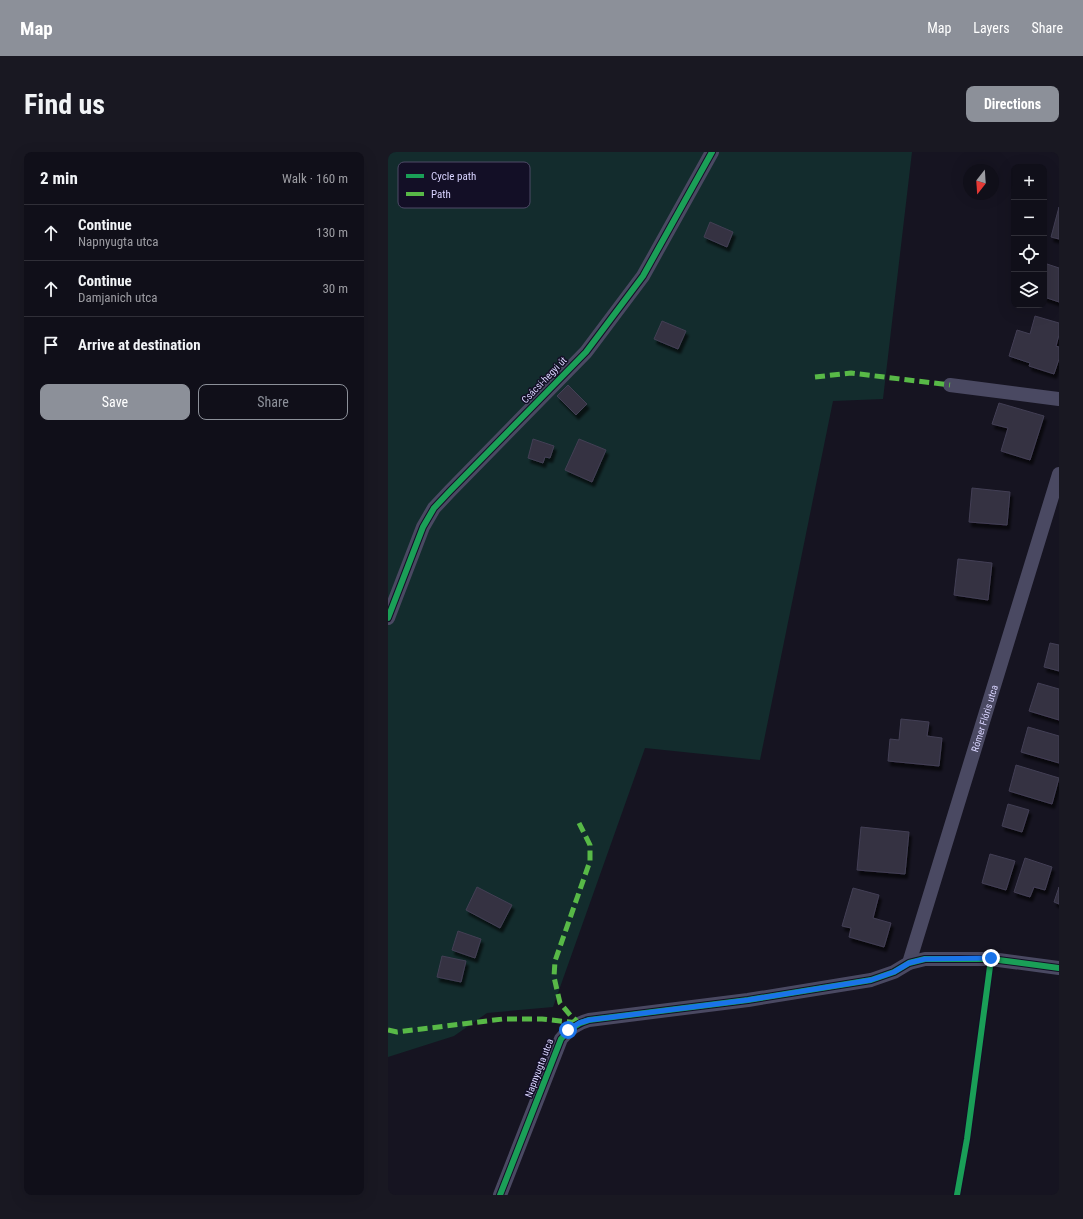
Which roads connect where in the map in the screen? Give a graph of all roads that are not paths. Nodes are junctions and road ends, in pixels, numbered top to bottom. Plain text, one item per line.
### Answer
1 (712, 152) edge
2 (950, 386) dead end
3 (1059, 399) edge
4 (1059, 474) edge
5 (388, 618) edge
6 (909, 963) junction
7 (1059, 968) edge
8 (500, 1195) edge

1 - 5 street, Csácsi-hegyi út
2 - 3 street
4 - 6 street, Rómer Flóris utca
6 - 7 street, Napnyugta utca
6 - 8 street, Napnyugta utca

